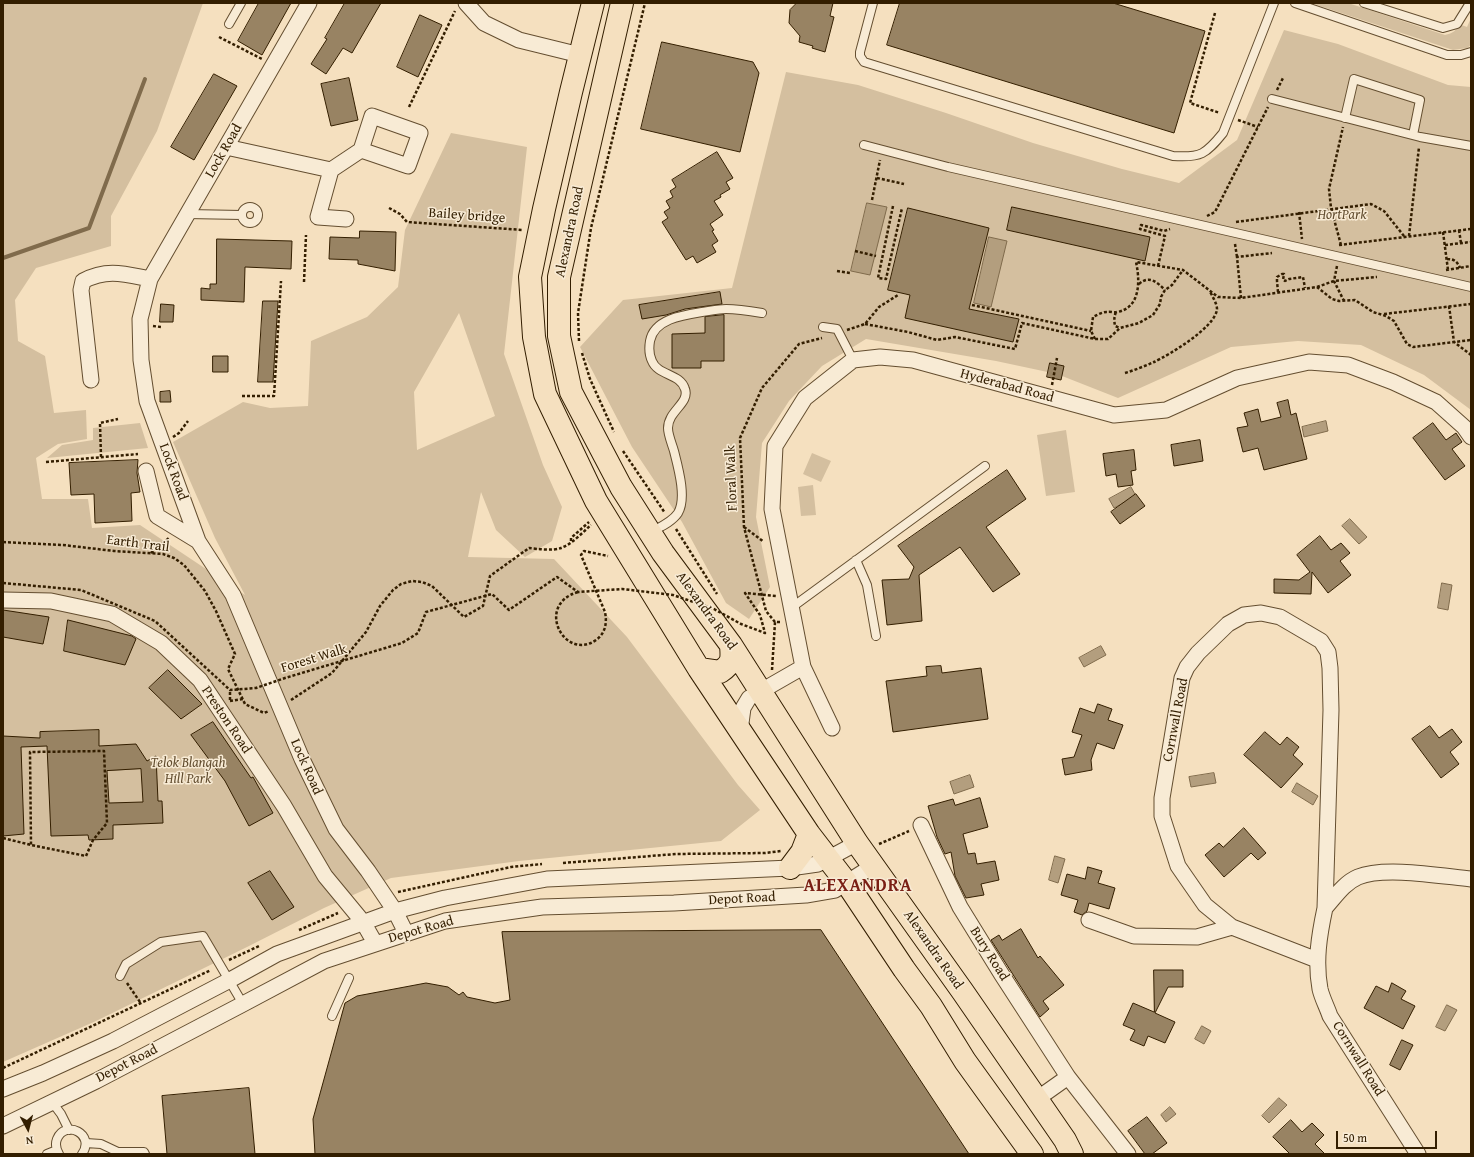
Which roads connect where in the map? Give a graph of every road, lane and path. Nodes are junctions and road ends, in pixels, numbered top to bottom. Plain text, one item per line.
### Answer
1 (241, 3) edge
2 (309, 3) edge
3 (622, 3) edge
4 (645, 3) edge
5 (873, 3) edge
6 (1274, 3) edge
7 (1295, 3) edge
8 (1364, 3) edge
9 (1470, 3) edge
10 (461, 6) edge
11 (595, 8) edge
12 (1215, 12) dead end
13 (229, 24) dead end
14 (219, 37) dead end
15 (1471, 52) edge
16 (580, 55) junction
17 (274, 64) junction
18 (1283, 78) dead end
19 (1272, 99) junction
20 (410, 107) dead end
21 (1230, 116) junction
22 (1345, 118) junction
23 (1258, 128) junction
24 (1416, 136) junction
25 (864, 145) dead end
26 (1471, 146) edge
27 (226, 147) junction
28 (361, 150) dead end
29 (882, 151) junction
30 (331, 170) junction
31 (876, 178) junction
32 (904, 184) dead end
33 (872, 200) dead end
34 (893, 206) dead end
35 (389, 208) dead end
36 (902, 208) dead end
37 (1331, 208) junction
38 (1299, 212) junction
39 (187, 214) junction
40 (242, 215) dead end
41 (346, 219) dead end
42 (1178, 220) junction
43 (1232, 222) dead end
44 (1189, 223) junction
45 (1459, 230) dead end
46 (525, 231) dead end
47 (1443, 232) dead end
48 (306, 235) dead end
49 (1404, 236) dead end
50 (1408, 236) dead end
51 (1471, 242) edge
52 (1461, 243) junction
53 (1445, 245) junction
54 (1304, 249) junction
55 (855, 251) dead end
56 (876, 256) dead end
57 (1339, 257) junction
58 (1447, 259) junction
59 (1158, 266) junction
60 (1460, 268) dead end
61 (1183, 270) junction
62 (1448, 270) dead end
63 (836, 271) dead end
64 (850, 273) dead end
65 (150, 279) junction
66 (281, 281) dead end
67 (304, 282) dead end
68 (1138, 284) junction
69 (1471, 287) edge
70 (1305, 288) junction
71 (1165, 290) junction
72 (1209, 290) junction
73 (1278, 292) junction
74 (898, 295) dead end
75 (1344, 300) junction
76 (1471, 304) edge
77 (972, 305) dead end
78 (1448, 306) junction
79 (1116, 312) junction
80 (762, 313) dead end
81 (1382, 315) junction
82 (865, 324) junction
83 (822, 327) dead end
84 (1120, 328) junction
85 (1090, 331) junction
86 (839, 333) junction
87 (1095, 339) junction
88 (1471, 340) edge
89 (1454, 342) junction
90 (580, 346) dead end
91 (582, 352) dead end
92 (1471, 355) edge
93 (1057, 358) dead end
94 (852, 360) junction
95 (1125, 374) dead end
96 (91, 380) dead end
97 (242, 396) dead end
98 (1050, 397) junction
99 (118, 419) dead end
100 (188, 421) dead end
101 (172, 437) dead end
102 (1471, 437) edge
103 (616, 439) dead end
104 (619, 445) dead end
105 (138, 454) dead end
106 (101, 457) junction
107 (46, 462) dead end
108 (985, 466) dead end
109 (146, 471) dead end
110 (590, 521) dead end
111 (670, 521) junction
112 (592, 524) dead end
113 (744, 527) junction
114 (650, 532) junction
115 (198, 541) junction
116 (3, 542) edge
117 (572, 542) junction
118 (765, 543) dead end
119 (611, 556) dead end
120 (856, 560) junction
121 (3, 583) edge
122 (775, 589) dead end
123 (578, 592) junction
124 (776, 596) junction
125 (720, 599) dead end
126 (3, 600) edge
127 (784, 605) junction
128 (728, 612) dead end
129 (783, 621) dead end
130 (775, 622) junction
131 (734, 635) junction
132 (876, 636) dead end
133 (803, 667) junction
134 (699, 669) junction
135 (766, 689) junction
136 (243, 699) junction
137 (230, 701) dead end
138 (280, 706) junction
139 (264, 713) dead end
140 (832, 728) dead end
141 (740, 731) junction
142 (921, 825) joint
143 (809, 834) junction
144 (3, 838) edge
145 (865, 841) junction
146 (31, 845) junction
147 (827, 859) junction
148 (873, 866) junction
149 (790, 868) junction
150 (1471, 879) edge
151 (846, 882) junction
152 (1325, 908) junction
153 (395, 911) junction
154 (1089, 920) dead end
155 (363, 922) junction
156 (1232, 927) junction
157 (406, 933) junction
158 (374, 944) junction
159 (1317, 960) junction
160 (120, 976) dead end
161 (349, 978) dead end
162 (230, 980) junction
163 (132, 988) dead end
164 (140, 1002) dead end
165 (243, 1004) junction
166 (332, 1016) dead end
167 (1068, 1077) junction
168 (3, 1089) edge
169 (1037, 1099) junction
170 (52, 1102) junction
171 (3, 1126) edge
172 (69, 1130) junction
173 (86, 1143) junction
174 (58, 1152) edge
175 (1417, 1153) edge
176 (47, 1154) edge
177 (82, 1154) edge
178 (145, 1154) edge
179 (1032, 1154) edge
180 (1072, 1154) edge
181 (1128, 1154) edge

1 - 13 lane
2 - 17 street, Lock Road
3 - 114 main road, Alexandra Road
4 - 90 path
5 - 21 lane
6 - 21 lane
7 - 15 lane
8 - 9 lane
10 - 16 street
10 - 20 path
11 - 16 main road, Alexandra Road
12 - 21 path
14 - 17 path
16 - 134 main road, Alexandra Road
17 - 27 street, Lock Road
18 - 19 path
19 - 22 lane
19 - 23 path
21 - 23 path
22 - 24 lane
22 - 24 lane
22 - 37 path
23 - 44 path
24 - 26 lane
24 - 50 path
25 - 29 lane
27 - 30 street
27 - 39 street, Lock Road
28 - 30 street
29 - 31 path
29 - 42 lane
30 - 41 street
31 - 32 path
31 - 33 path
34 - 36 path
35 - 46 path, Bailey bridge
37 - 38 path
37 - 49 path
37 - 57 path
38 - 43 path
38 - 54 path
39 - 40 lane
39 - 65 street, Lock Road
42 - 44 lane
42 - 59 path
44 - 54 lane
45 - 52 path
47 - 53 path
48 - 67 path
51 - 52 path
52 - 53 path
53 - 58 path
54 - 57 lane
55 - 56 path
57 - 69 lane
57 - 75 path
58 - 60 path
58 - 62 path
59 - 61 path
59 - 68 path
61 - 71 path
61 - 72 path
63 - 64 path
65 - 96 street
65 - 115 street, Lock Road
66 - 97 path
68 - 71 path
68 - 79 path
70 - 73 path
70 - 73 path
70 - 75 path
71 - 84 path
72 - 73 path
72 - 95 path
74 - 82 path
75 - 81 path
76 - 78 path
77 - 85 path
78 - 81 path
78 - 89 path
79 - 84 path
79 - 85 path
80 - 111 lane
81 - 89 path
82 - 86 path, Floral Walk
82 - 87 path
83 - 86 lane
84 - 87 path
85 - 87 path
86 - 94 lane
86 - 113 path, Floral Walk
88 - 89 path
89 - 92 path
91 - 103 path
93 - 98 path
94 - 98 street, Hyderabad Road
94 - 127 street
98 - 102 street, Hyderabad Road
99 - 106 path
100 - 101 path
104 - 111 path
105 - 106 path
106 - 107 path
108 - 120 lane
109 - 115 street
110 - 117 path
111 - 114 lane
111 - 125 path
112 - 117 path
113 - 118 path, Floral Walk
113 - 130 path, Floral Walk
114 - 131 main road, Alexandra Road
115 - 138 street, Lock Road
116 - 136 path, Earth Trail
117 - 138 path
119 - 123 path, bridge
120 - 127 lane
120 - 132 lane
121 - 123 path, Forest Walk, bridge
122 - 124 path
123 - 124 path, bridge
124 - 127 path
126 - 155 street, Preston Road
127 - 133 street
128 - 131 path
129 - 130 path
130 - 135 path
131 - 134 main road
131 - 135 main road, Alexandra Road
133 - 135 street
133 - 140 street
134 - 141 main road, Alexandra Road
135 - 141 street
135 - 145 main road, Alexandra Road
136 - 137 path
136 - 139 path, Earth Trail
138 - 153 street, Lock Road
141 - 143 main road, Alexandra Road
142 - 145 path
142 - 167 street, Bury Road
143 - 147 main road, Alexandra Road
143 - 149 main road
144 - 146 path
145 - 147 street, Depot Road
145 - 148 main road, Alexandra Road
146 - 146 path
147 - 149 street, Depot Road
147 - 151 main road, Alexandra Road
148 - 151 street, Depot Road
148 - 169 main road, Alexandra Road
149 - 153 street, Depot Road
150 - 152 street
151 - 157 street, Depot Road
151 - 179 main road, Alexandra Road
152 - 156 street, Cornwall Road
152 - 159 street, Cornwall Road
153 - 155 street, Depot Road
153 - 157 street, Lock Road
154 - 156 street
155 - 158 street, Preston Road
155 - 162 street, Depot Road
156 - 159 street, Cornwall Road
157 - 158 street, Depot Road
158 - 165 street, Depot Road
159 - 175 street, Cornwall Road
160 - 162 lane
161 - 166 lane
162 - 165 lane
162 - 168 street, Depot Road
163 - 164 path
165 - 170 street, Depot Road
167 - 169 street
167 - 181 street, Bury Road
169 - 180 main road, Alexandra Road
170 - 171 street, Depot Road
170 - 172 lane
172 - 173 lane
172 - 174 lane
173 - 177 lane
173 - 178 lane
174 - 176 lane

